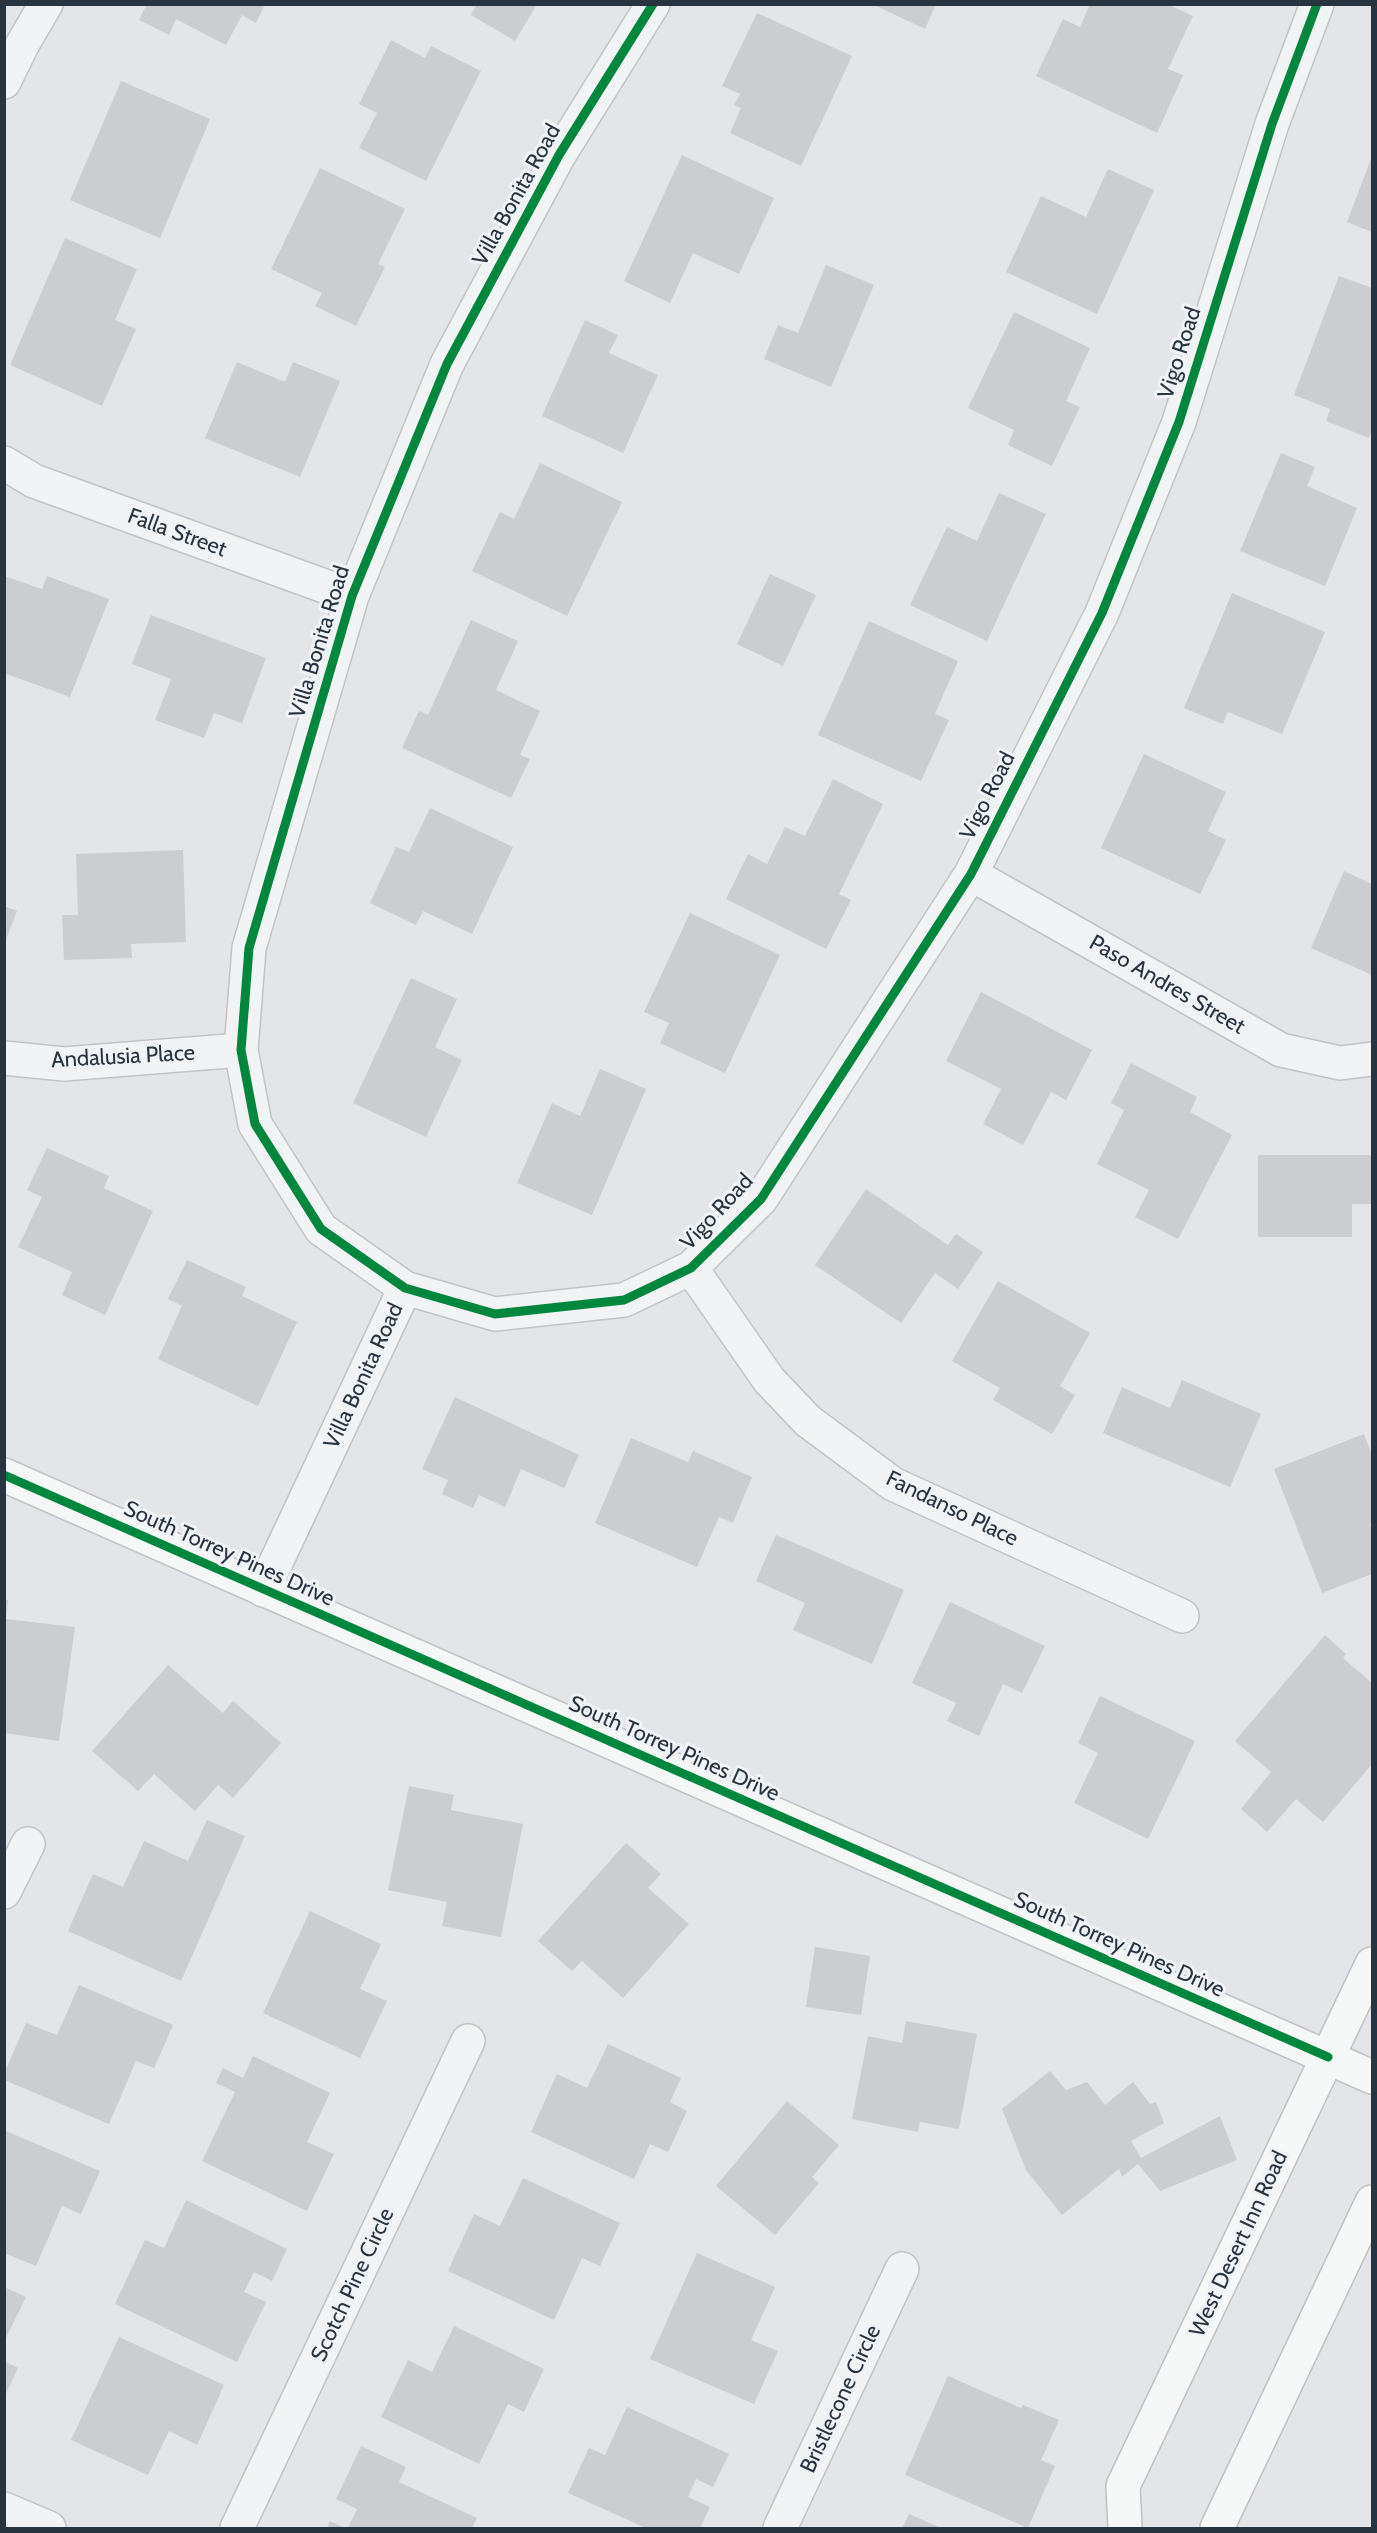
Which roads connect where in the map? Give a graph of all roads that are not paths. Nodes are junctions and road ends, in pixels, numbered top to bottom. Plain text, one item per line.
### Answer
1 (46, 4) edge
2 (653, 4) edge
3 (1317, 4) edge
4 (4, 82) edge
5 (4, 463) edge
6 (352, 596) junction
7 (971, 874) junction
8 (241, 1050) junction
9 (4, 1058) edge
10 (1372, 1059) edge
11 (691, 1268) junction
12 (405, 1288) junction
13 (4, 1475) edge
14 (263, 1590) junction
15 (1182, 1616) dead end
16 (28, 1844) dead end
17 (4, 1892) edge
18 (1372, 1964) edge
19 (468, 2041) dead end
20 (1328, 2058) junction
21 (1372, 2077) edge
22 (1372, 2202) edge
23 (902, 2269) dead end
24 (4, 2509) edge
25 (49, 2529) edge
26 (237, 2529) edge
27 (780, 2529) edge
28 (1125, 2529) edge
29 (1217, 2529) edge

1 - 4 street
2 - 6 street, Villa Bonita Road
3 - 7 street, Vigo Road
5 - 6 street, Falla Street
6 - 8 street, Villa Bonita Road
7 - 10 street, Paso Andres Street
7 - 11 street, Vigo Road
8 - 9 street, Andalusia Place
8 - 12 street, Villa Bonita Road
11 - 12 street, Vigo Road
11 - 15 street, Fandanso Place
12 - 14 street, Villa Bonita Road
13 - 14 main road, South Torrey Pines Drive
14 - 20 main road, South Torrey Pines Drive
16 - 17 street
18 - 20 main road, West Desert Inn Road
19 - 26 street, Scotch Pine Circle
20 - 21 main road, South Torrey Pines Drive
20 - 28 main road, West Desert Inn Road
22 - 29 main road
23 - 27 street, Bristlecone Circle
24 - 25 street

